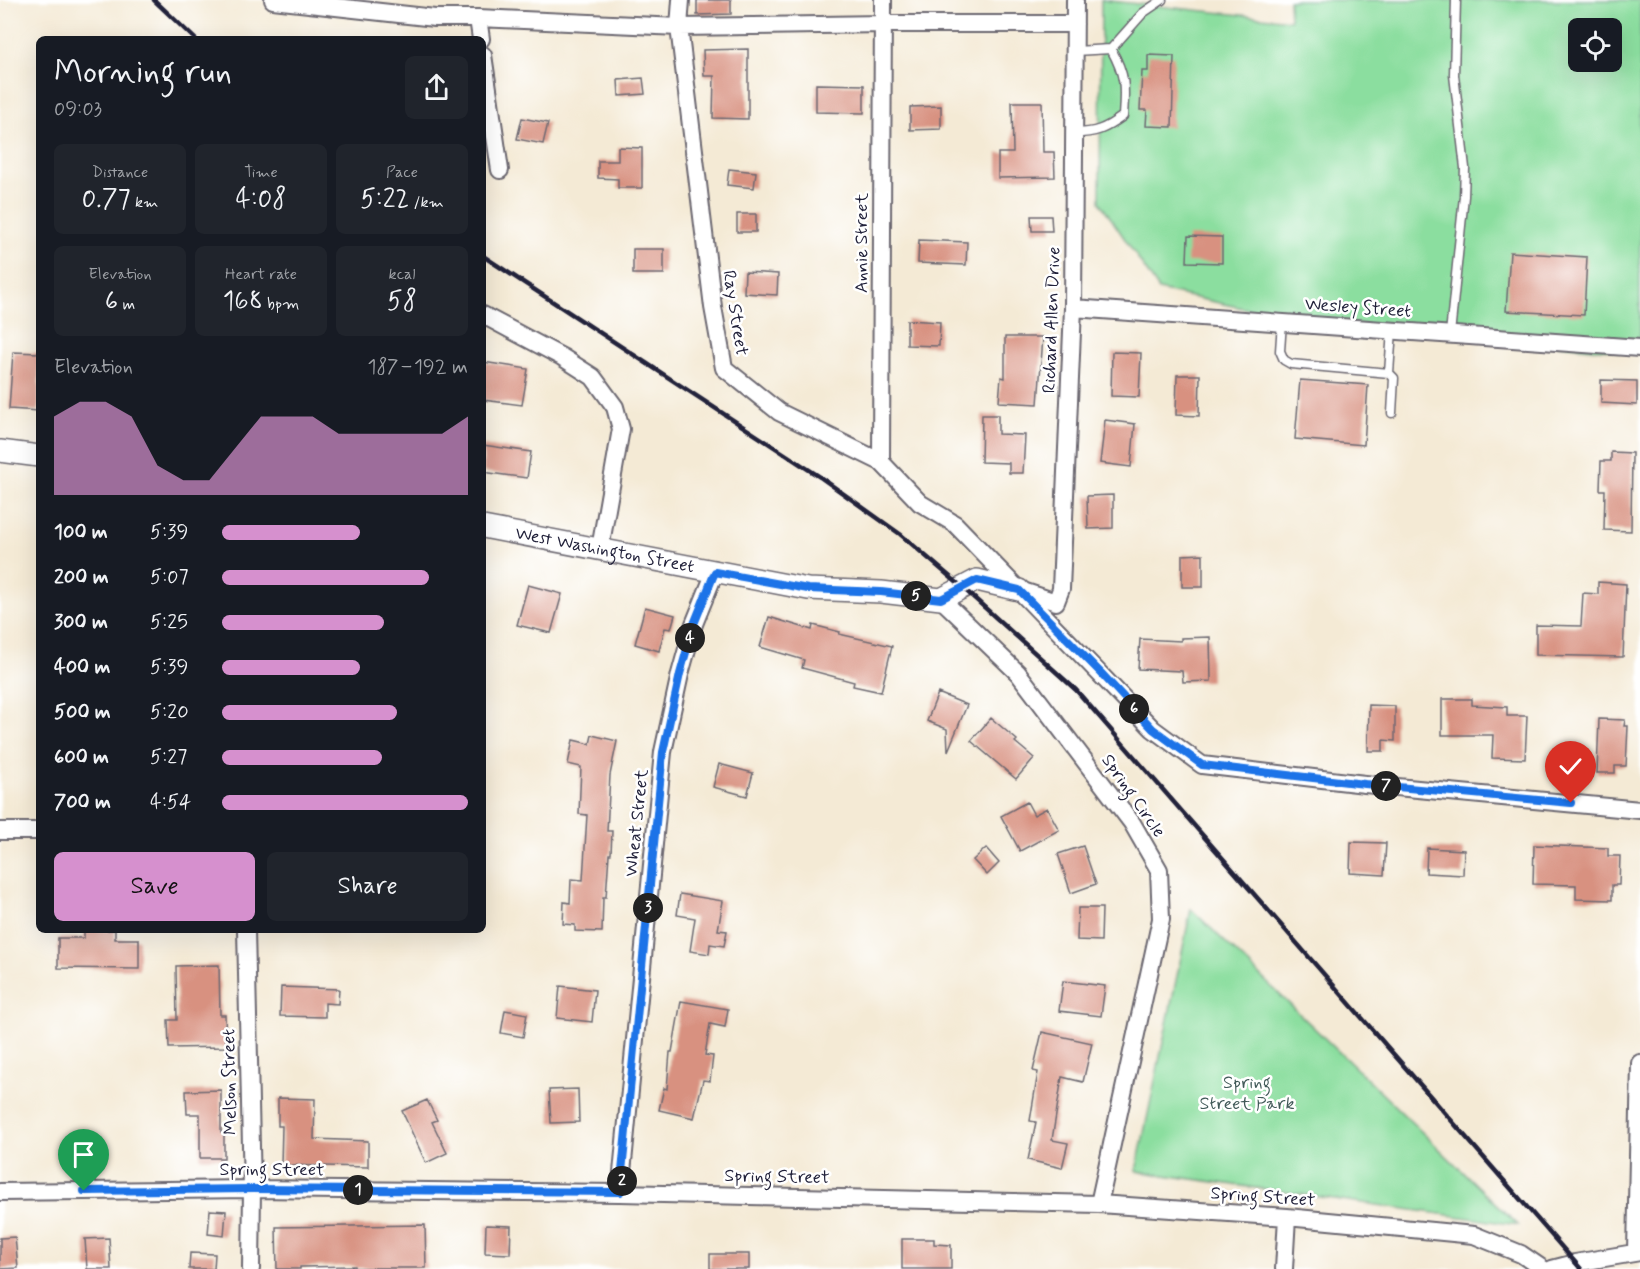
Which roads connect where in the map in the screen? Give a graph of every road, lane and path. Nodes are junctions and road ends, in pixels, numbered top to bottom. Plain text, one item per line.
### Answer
1 (681, 0) edge
2 (883, 0) edge
3 (1075, 0) edge
4 (1162, 0) edge
5 (1456, 0) edge
6 (274, 1) edge
7 (478, 18) junction
8 (883, 24) junction
9 (1075, 24) junction
10 (679, 27) junction
11 (481, 36) edge
12 (1112, 49) junction
13 (1075, 51) junction
14 (486, 75) edge
15 (1074, 133) junction
16 (500, 170) dead end
17 (1073, 308) junction
18 (486, 317) edge
19 (1282, 322) junction
20 (1392, 330) junction
21 (1450, 334) junction
22 (1640, 348) edge
23 (1389, 373) junction
24 (1392, 413) dead end
25 (0, 451) edge
26 (36, 456) edge
27 (881, 462) junction
28 (486, 528) edge
29 (600, 549) junction
30 (715, 572) junction
31 (1019, 590) junction
32 (941, 599) junction
33 (1640, 810) edge
34 (0, 831) edge
35 (36, 831) edge
36 (246, 933) edge
37 (1640, 1063) edge
38 (252, 1189) junction
39 (0, 1192) edge
40 (620, 1192) junction
41 (1099, 1204) junction
42 (1287, 1217) junction
43 (1638, 1252) edge
44 (251, 1269) edge
45 (1284, 1269) edge
46 (1543, 1269) edge
47 (1552, 1269) edge

1 - 10 street, Ray Street
2 - 8 street, Annie Street
3 - 9 street, Richard Allen Drive
4 - 12 lane
5 - 21 lane
6 - 7 street
7 - 10 street
7 - 11 street
8 - 9 street
8 - 10 street
8 - 27 street, Annie Street
9 - 13 street, Richard Allen Drive
10 - 27 street, Ray Street
12 - 13 lane
12 - 15 lane
13 - 15 street, Richard Allen Drive
14 - 16 street
15 - 17 street, Richard Allen Drive
17 - 19 street, Wesley Street
17 - 31 street, Richard Allen Drive
18 - 29 street
19 - 20 street, Wesley Street
19 - 23 lane
20 - 21 street, Wesley Street
20 - 23 lane
21 - 22 street, Wesley Street
23 - 24 lane
25 - 26 street
27 - 31 street, Ray Street
28 - 29 street, West Washington Street
29 - 30 street, West Washington Street
30 - 32 street, West Washington Street
30 - 40 street, Wheat Street
31 - 32 street
31 - 33 street
32 - 41 street, Spring Circle
34 - 35 street
36 - 38 street, Melson Street
37 - 43 street
38 - 39 street, Spring Street
38 - 40 street, Spring Street
38 - 44 street, Melson Street
40 - 41 street, Spring Street
41 - 42 street, Spring Street
42 - 45 street
42 - 46 street, Spring Street
43 - 47 street

